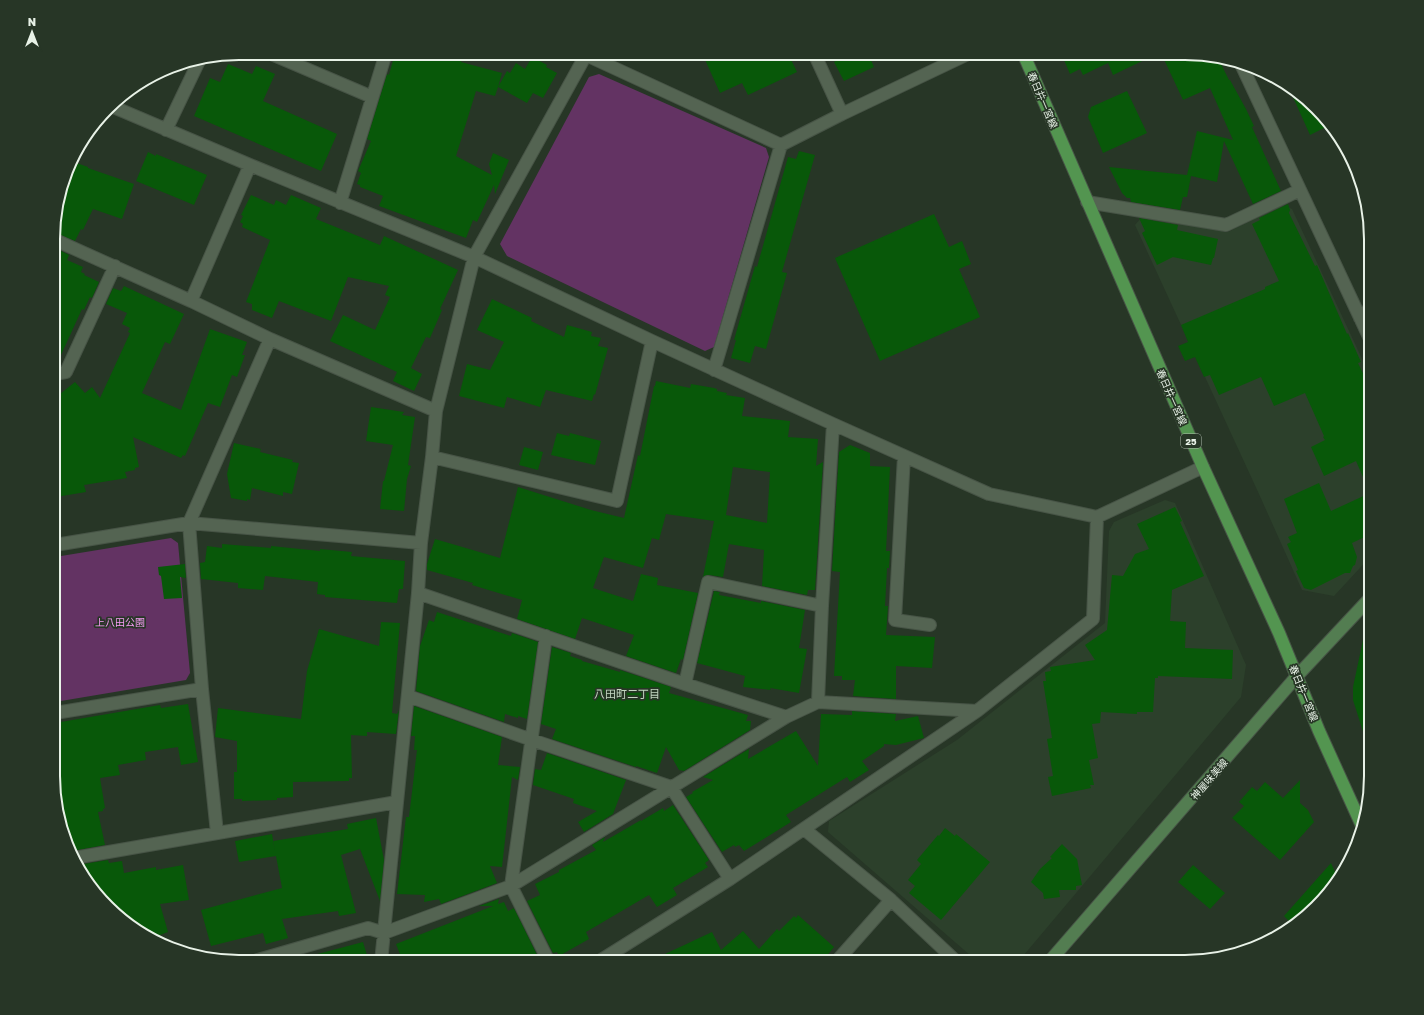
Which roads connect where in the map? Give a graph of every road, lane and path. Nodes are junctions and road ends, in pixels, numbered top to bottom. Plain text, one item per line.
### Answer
1 (285, 60) edge
2 (384, 60) edge
3 (584, 60) edge
4 (600, 60) edge
5 (817, 60) edge
6 (955, 60) edge
7 (1026, 60) edge
8 (197, 65) edge
9 (1243, 69) edge
10 (372, 97) junction
11 (116, 108) edge
12 (842, 114) junction
13 (166, 130) junction
14 (781, 145) junction
15 (250, 165) junction
16 (1300, 190) junction
17 (340, 202) junction
18 (1087, 202) junction
19 (60, 242) edge
20 (474, 258) junction
21 (115, 266) junction
22 (191, 301) junction
23 (1364, 314) edge
24 (1360, 318) junction
25 (1364, 326) edge
26 (270, 339) junction
27 (652, 341) junction
28 (714, 370) junction
29 (60, 373) edge
30 (436, 412) junction
31 (833, 424) junction
32 (904, 456) junction
33 (432, 457) junction
34 (1203, 467) junction
35 (1097, 517) junction
36 (189, 523) junction
37 (421, 543) junction
38 (60, 544) edge
39 (418, 593) junction
40 (1364, 604) edge
41 (822, 606) junction
42 (930, 625) dead end
43 (546, 636) junction
44 (1297, 676) junction
45 (686, 684) junction
46 (202, 690) junction
47 (408, 696) junction
48 (818, 702) junction
49 (977, 711) junction
50 (60, 712) edge
51 (786, 717) junction
52 (532, 740) junction
53 (671, 787) junction
54 (397, 802) junction
55 (1359, 819) edge
56 (804, 829) junction
57 (217, 833) junction
58 (79, 857) edge
59 (730, 879) junction
60 (511, 886) junction
61 (891, 900) junction
62 (384, 934) junction
63 (275, 955) edge
64 (382, 955) edge
65 (546, 955) edge
66 (609, 955) edge
67 (842, 955) edge
68 (950, 955) edge
69 (1056, 955) edge

1 - 10 street
2 - 10 street
3 - 20 street
4 - 14 street
5 - 12 street
6 - 12 street
7 - 18 main road, 春日井一宮線 / 25
8 - 13 street
9 - 16 street
10 - 17 street
11 - 13 street
12 - 14 street
13 - 15 street
14 - 28 street
15 - 17 street
15 - 22 street
16 - 18 street
16 - 24 street
17 - 20 street
18 - 34 main road, 春日井一宮線 / 25
19 - 21 street
20 - 27 street
20 - 30 street
21 - 22 street
21 - 29 street
22 - 26 street
23 - 24 street
24 - 25 street
26 - 30 street
26 - 36 street
27 - 28 street
27 - 33 street
28 - 31 street
30 - 33 street
31 - 32 street
31 - 41 street
32 - 35 street
32 - 42 street
33 - 37 street
34 - 35 street
34 - 44 main road, 春日井一宮線 / 25
35 - 49 street
36 - 37 street
36 - 38 street
36 - 46 street
37 - 39 street
39 - 43 street
39 - 47 street
40 - 44 main road, 神屋味美線
41 - 45 street
41 - 48 street
43 - 45 street
43 - 52 street
44 - 55 main road, 春日井一宮線 / 25
44 - 69 main road, 神屋味美線
45 - 51 street
46 - 50 street
46 - 57 street
47 - 52 street
47 - 54 street
48 - 49 street
48 - 51 street
49 - 56 street
51 - 53 street
52 - 53 street
52 - 60 street
53 - 59 street
53 - 60 street
54 - 57 street
54 - 62 street
56 - 59 street
56 - 61 street
57 - 58 street
59 - 66 street
60 - 62 street
60 - 65 street
61 - 67 street
61 - 68 street
62 - 63 street
62 - 64 street

